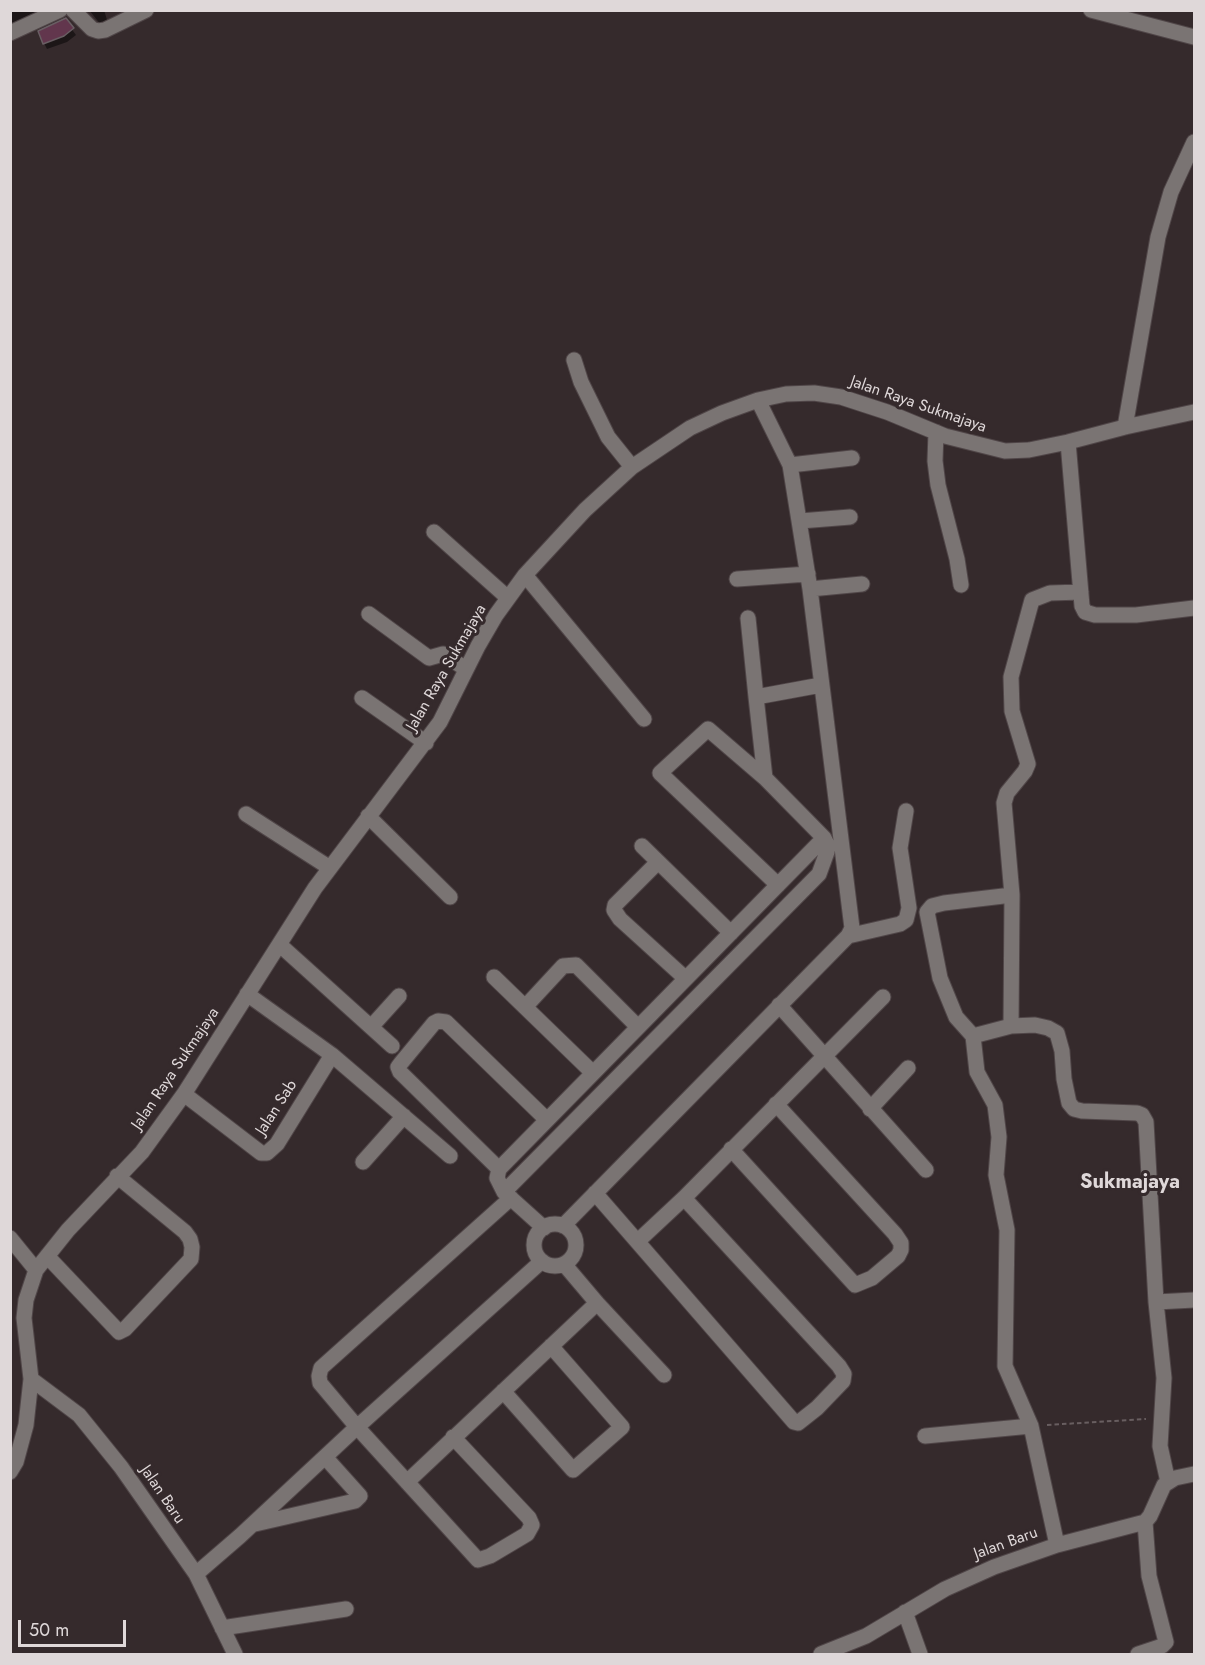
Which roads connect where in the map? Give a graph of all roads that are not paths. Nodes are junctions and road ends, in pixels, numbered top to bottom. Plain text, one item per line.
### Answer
1 (60, 10) edge
2 (74, 10) edge
3 (146, 10) edge
4 (1091, 10) edge
5 (10, 33) edge
6 (1194, 37) edge
7 (1194, 142) edge
8 (574, 360) dead end
9 (758, 400) junction
10 (1194, 412) edge
11 (1125, 427) junction
12 (936, 432) junction
13 (1068, 442) junction
14 (852, 458) dead end
15 (790, 465) junction
16 (632, 467) junction
17 (850, 517) dead end
18 (800, 521) junction
19 (434, 532) dead end
20 (525, 575) junction
21 (737, 579) dead end
22 (809, 581) junction
23 (862, 584) dead end
24 (961, 585) dead end
25 (1081, 592) junction
26 (508, 598) junction
27 (1194, 608) edge
28 (369, 614) dead end
29 (748, 618) dead end
30 (466, 669) junction
31 (821, 685) junction
32 (756, 697) junction
33 (362, 698) dead end
34 (644, 719) dead end
35 (426, 743) junction
36 (765, 778) junction
37 (906, 811) dead end
38 (246, 814) dead end
39 (368, 816) junction
40 (824, 838) junction
41 (642, 846) dead end
42 (658, 862) junction
43 (330, 868) junction
44 (778, 885) junction
45 (1012, 895) junction
46 (450, 897) dead end
47 (731, 933) junction
48 (848, 936) junction
49 (280, 945) junction
50 (494, 977) dead end
51 (685, 978) junction
52 (247, 994) junction
53 (399, 996) dead end
54 (883, 997) dead end
55 (779, 1005) junction
56 (525, 1006) junction
57 (1011, 1026) junction
58 (371, 1027) junction
59 (638, 1027) junction
60 (972, 1036) junction
61 (392, 1046) dead end
62 (332, 1055) junction
63 (825, 1057) junction
64 (908, 1068) dead end
65 (593, 1073) junction
66 (184, 1094) junction
67 (776, 1104) junction
68 (870, 1108) junction
69 (404, 1116) junction
70 (546, 1119) junction
71 (731, 1149) junction
72 (450, 1156) dead end
73 (363, 1162) dead end
74 (499, 1169) junction
75 (926, 1170) dead end
76 (117, 1176) junction
77 (596, 1193) junction
78 (507, 1195) junction
79 (684, 1198) junction
80 (563, 1226) junction
81 (544, 1228) junction
82 (10, 1238) edge
83 (638, 1241) junction
84 (47, 1256) junction
85 (542, 1261) junction
86 (564, 1264) junction
87 (36, 1269) junction
88 (1194, 1300) edge
89 (1156, 1302) junction
90 (597, 1303) junction
91 (551, 1346) junction
92 (664, 1375) dead end
93 (31, 1379) junction
94 (503, 1390) junction
95 (1031, 1426) junction
96 (357, 1427) junction
97 (926, 1436) dead end
98 (453, 1437) junction
99 (325, 1457) junction
100 (10, 1472) edge
101 (1194, 1474) edge
102 (407, 1482) junction
103 (1168, 1482) junction
104 (1145, 1522) junction
105 (254, 1524) junction
106 (1057, 1545) junction
107 (196, 1574) junction
108 (346, 1609) dead end
109 (905, 1612) junction
110 (222, 1628) junction
111 (235, 1654) edge
112 (821, 1654) edge
113 (920, 1654) edge
114 (1138, 1654) edge

1 - 5 street
2 - 3 street
4 - 6 street
7 - 11 street
8 - 16 street
9 - 12 street, Jalan Raya Sukmajaya
9 - 15 street
9 - 16 street, Jalan Raya Sukmajaya
10 - 11 street, Jalan Raya Sukmajaya
11 - 13 street, Jalan Raya Sukmajaya
12 - 13 street, Jalan Raya Sukmajaya
12 - 24 street
13 - 25 street
14 - 15 street
15 - 18 street
16 - 20 street, Jalan Raya Sukmajaya
17 - 18 street
18 - 22 street
19 - 26 street
20 - 26 street, Jalan Raya Sukmajaya
20 - 34 street
21 - 22 street
22 - 23 street
22 - 31 street
25 - 27 street
25 - 45 street
26 - 30 street, Jalan Raya Sukmajaya
28 - 30 street
29 - 32 street
30 - 35 street, Jalan Raya Sukmajaya
31 - 32 street
31 - 48 street
32 - 36 street
33 - 35 street
35 - 39 street, Jalan Raya Sukmajaya
36 - 40 street
36 - 44 street
37 - 48 street
38 - 43 street
39 - 43 street, Jalan Raya Sukmajaya
39 - 46 street
40 - 44 street
40 - 78 street
41 - 42 street
42 - 47 street
42 - 51 street
43 - 49 street, Jalan Raya Sukmajaya
44 - 47 street
45 - 57 street
45 - 60 street
47 - 51 street
48 - 55 street
49 - 52 street, Jalan Raya Sukmajaya
49 - 58 street
50 - 56 street
51 - 59 street
52 - 62 street
52 - 66 street, Jalan Raya Sukmajaya
53 - 58 street
54 - 63 street
55 - 63 street
55 - 77 street
56 - 59 street
56 - 65 street
57 - 60 street
57 - 89 street
58 - 61 street
59 - 65 street
60 - 95 street
62 - 66 street, Jalan Sab
62 - 69 street
63 - 67 street
63 - 68 street
64 - 68 street
65 - 70 street
66 - 76 street, Jalan Raya Sukmajaya
67 - 71 street
67 - 71 street
68 - 75 street
69 - 72 street
69 - 73 street
70 - 74 street
70 - 74 street
71 - 79 street
74 - 78 street
76 - 84 street, Jalan Raya Sukmajaya
76 - 84 street
77 - 80 street
77 - 83 street
78 - 81 street
78 - 96 street
79 - 83 street
79 - 83 street
80 - 81 street
80 - 86 street
81 - 85 street
82 - 87 street
84 - 87 street, Jalan Raya Sukmajaya
85 - 86 street
85 - 96 street
86 - 90 street
87 - 93 street, Jalan Raya Sukmajaya
88 - 89 street
89 - 103 street
90 - 91 street
90 - 92 street
91 - 94 street
91 - 94 street
93 - 100 street, Jalan Raya Sukmajaya
93 - 107 street, Jalan Baru
94 - 98 street
95 - 97 street
95 - 106 street
96 - 99 street
96 - 102 street
98 - 102 street
98 - 102 street
99 - 105 street
99 - 105 street
101 - 103 street
103 - 104 street
104 - 106 street, Jalan Baru
104 - 114 street
105 - 107 street
106 - 109 street, Jalan Baru
107 - 110 street, Jalan Baru
108 - 110 street
109 - 112 street, Jalan Baru
109 - 113 street
110 - 111 street, Jalan Baru

